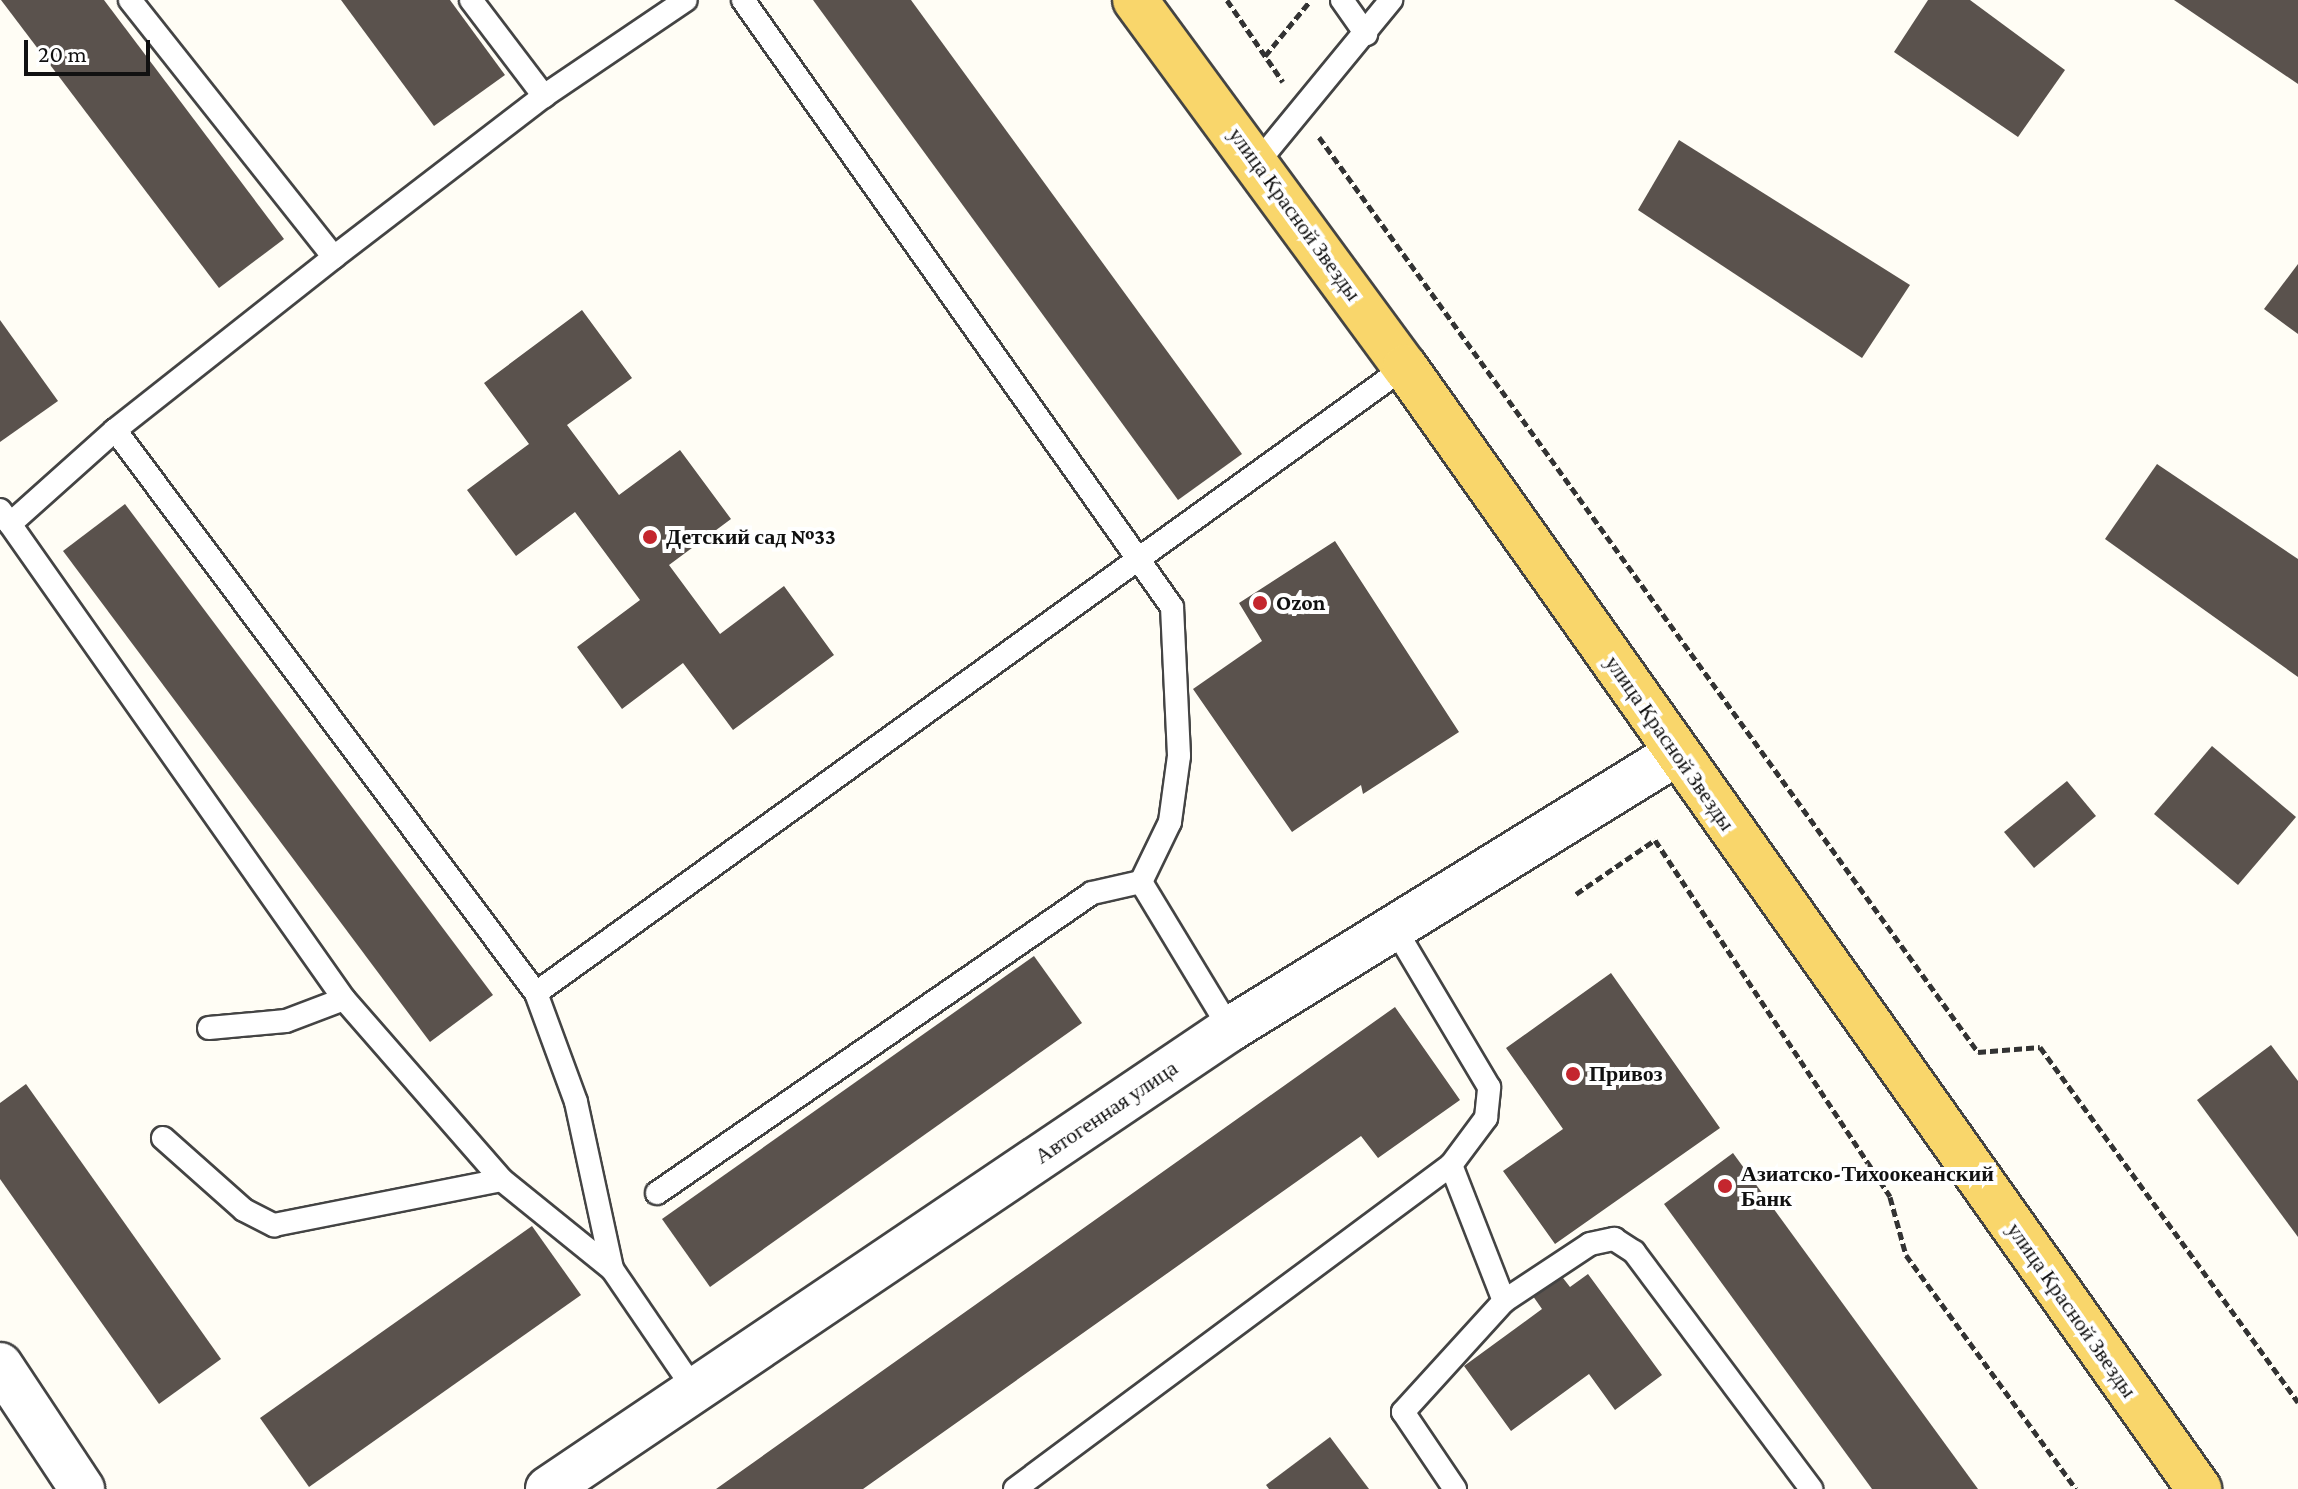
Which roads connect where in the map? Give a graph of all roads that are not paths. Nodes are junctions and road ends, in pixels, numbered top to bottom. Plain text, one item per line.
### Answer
1 (130, 0) edge
2 (471, 0) edge
3 (686, 0) edge
4 (743, 0) edge
5 (1135, 0) edge
6 (1342, 0) edge
7 (1391, 0) edge
8 (1366, 34) junction
9 (544, 96) junction
10 (1258, 162) junction
11 (334, 257) junction
12 (1405, 367) junction
13 (115, 430) junction
14 (5, 517) edge
15 (1138, 558) junction
16 (1677, 753) junction
17 (1141, 882) junction
18 (1395, 929) junction
19 (536, 993) junction
20 (344, 999) junction
21 (209, 1028) dead end
22 (1230, 1029) junction
23 (163, 1138) dead end
24 (1451, 1165) junction
25 (502, 1180) junction
26 (657, 1193) dead end
27 (612, 1269) junction
28 (1504, 1301) junction
29 (0, 1365) edge
30 (694, 1389) junction
31 (552, 1488) edge
32 (82, 1489) edge
33 (1015, 1489) edge
34 (1455, 1489) edge
35 (1811, 1489) edge
36 (2199, 1489) edge

1 - 11 lane
2 - 9 lane
3 - 9 lane
4 - 15 lane
5 - 10 main road, улица Красной Звезды
6 - 8 lane
7 - 8 lane
8 - 10 lane
9 - 11 lane
10 - 12 main road, улица Красной Звезды
11 - 13 lane
12 - 15 lane
12 - 16 main road, улица Красной Звезды
13 - 14 lane
13 - 19 lane
14 - 20 lane
15 - 17 lane
15 - 19 lane
16 - 18 street, Автогенная улица
16 - 36 main road, улица Красной Звезды
17 - 22 lane
17 - 26 lane
18 - 22 street, Автогенная улица
18 - 24 lane
19 - 27 lane
20 - 21 lane
20 - 25 lane
22 - 30 street, Автогенная улица
23 - 25 lane
24 - 28 lane
24 - 33 lane
25 - 27 lane
27 - 30 lane
28 - 34 lane
28 - 35 lane
29 - 32 street
30 - 31 street, Автогенная улица

